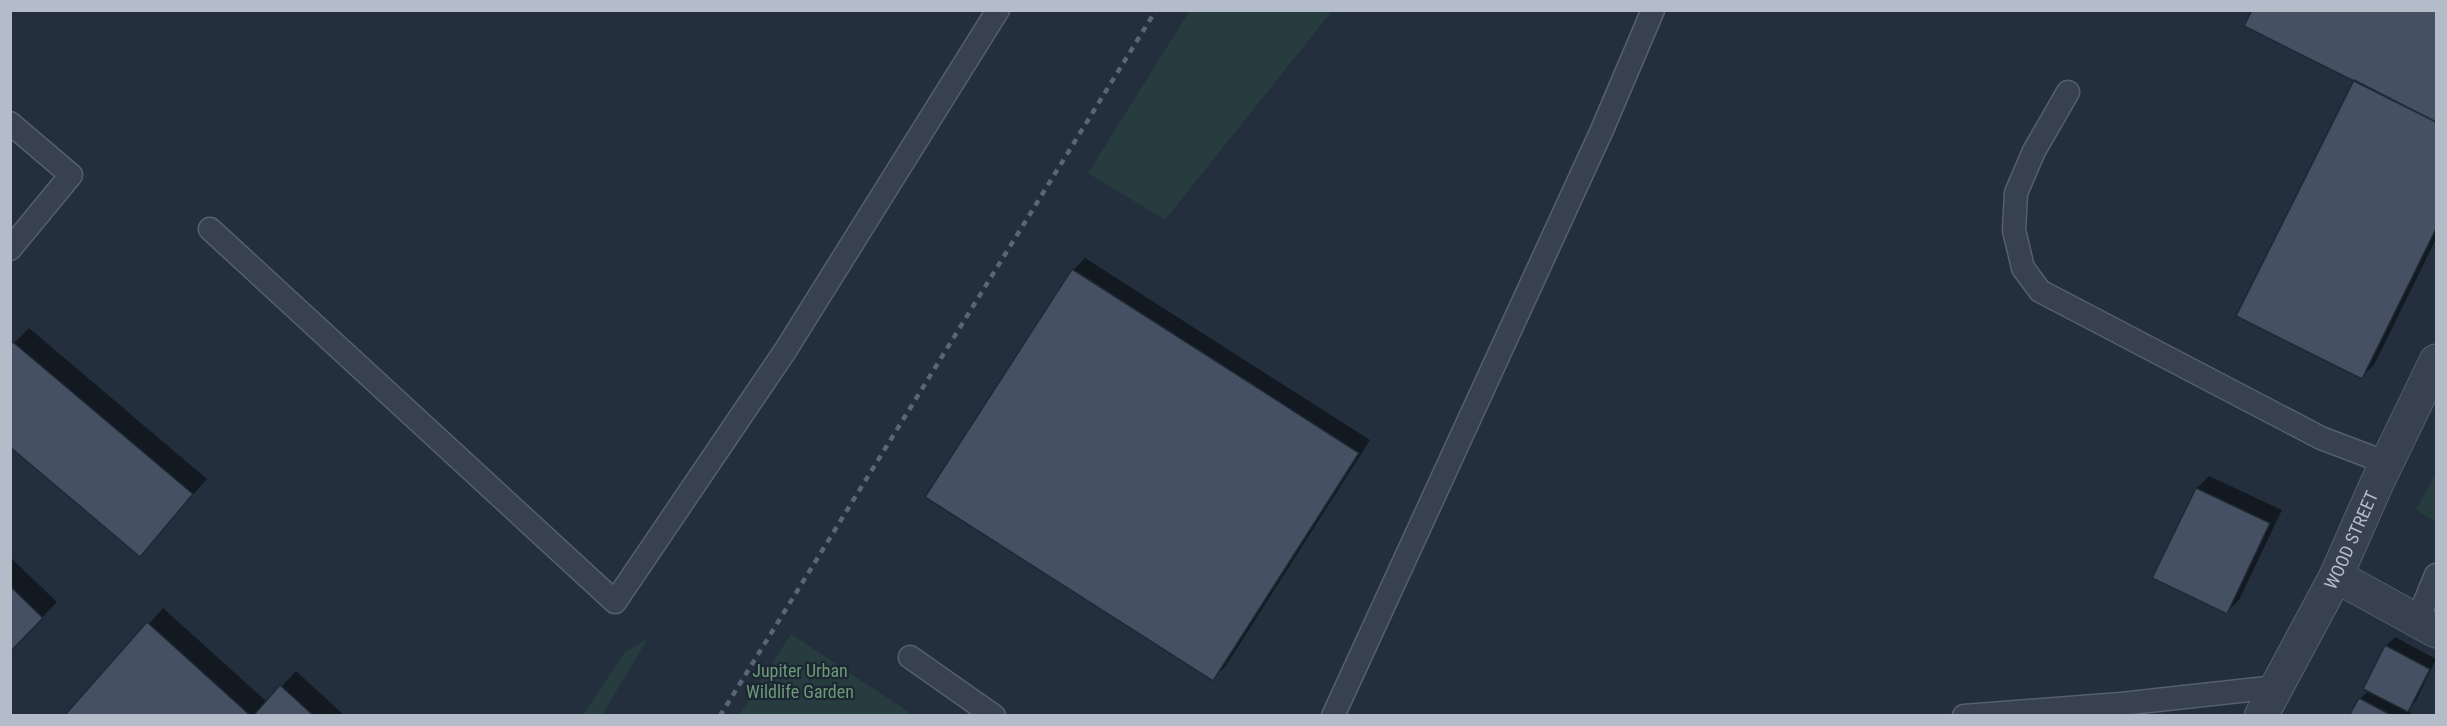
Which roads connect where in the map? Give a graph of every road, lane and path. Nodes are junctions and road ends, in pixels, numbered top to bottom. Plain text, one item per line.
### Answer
1 (998, 10) edge
2 (1653, 10) edge
3 (2068, 92) dead end
4 (10, 123) edge
5 (210, 229) dead end
6 (10, 249) edge
7 (2436, 361) edge
8 (2387, 463) junction
9 (2336, 576) junction
10 (2436, 576) edge
11 (2427, 626) edge
12 (910, 657) dead end
13 (2276, 687) junction
14 (994, 716) edge
15 (1333, 716) edge
16 (1964, 716) edge
17 (2261, 716) edge

1 - 5 lane
2 - 15 lane
3 - 8 lane
4 - 6 lane
7 - 8 street, WOOD STREET
8 - 9 street, WOOD STREET
9 - 11 street
9 - 13 street, WOOD STREET
10 - 11 lane
12 - 14 lane
13 - 16 lane
13 - 17 street, WOOD STREET

